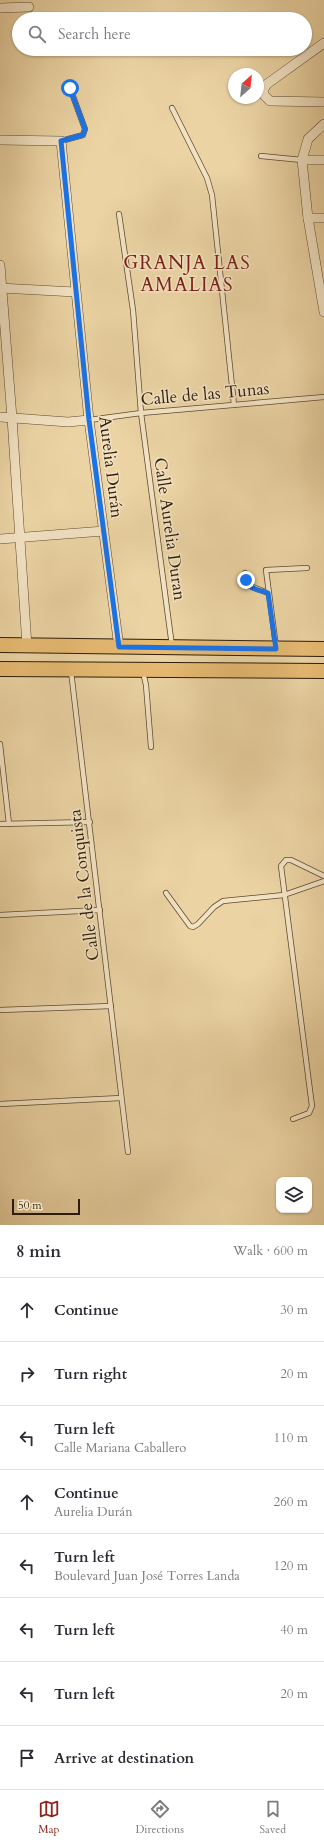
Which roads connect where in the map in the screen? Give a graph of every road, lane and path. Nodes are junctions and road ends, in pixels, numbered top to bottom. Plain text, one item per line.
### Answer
1 (29, 7) dead end
2 (0, 8) edge
3 (324, 43) edge
4 (312, 52) edge
5 (306, 56) edge
6 (70, 88) dead end
7 (324, 102) edge
8 (172, 108) dead end
9 (324, 124) edge
10 (0, 140) edge
11 (61, 141) junction
12 (261, 156) dead end
13 (302, 160) junction
14 (324, 160) edge
15 (119, 214) dead end
16 (308, 218) junction
17 (324, 218) edge
18 (0, 265) edge
19 (320, 279) edge
20 (1, 288) edge
21 (75, 292) junction
22 (324, 312) edge
23 (324, 397) edge
24 (234, 405) junction
25 (141, 413) junction
26 (0, 416) edge
27 (12, 418) junction
28 (89, 420) junction
29 (104, 531) junction
30 (20, 537) junction
31 (0, 539) edge
32 (307, 568) dead end
33 (245, 573) dead end
34 (268, 593) junction
35 (0, 645) edge
36 (27, 646) junction
37 (119, 647) junction
38 (172, 648) junction
39 (276, 649) junction
40 (324, 649) edge
41 (0, 669) edge
42 (71, 670) junction
43 (143, 670) junction
44 (324, 671) edge
45 (0, 744) edge
46 (151, 747) dead end
47 (90, 822) junction
48 (0, 824) edge
49 (9, 824) junction
50 (324, 876) edge
51 (324, 881) edge
52 (166, 893) dead end
53 (284, 894) junction
54 (100, 910) junction
55 (0, 915) edge
56 (111, 1006) junction
57 (0, 1010) edge
58 (122, 1098) junction
59 (0, 1104) edge
60 (293, 1119) dead end
61 (128, 1152) dead end

1 - 2 street
3 - 4 street
5 - 7 street
6 - 11 lane
8 - 24 lane
9 - 13 street
10 - 11 street
11 - 21 street, Aurelia Durán
12 - 13 lane
13 - 14 street
13 - 16 street
15 - 25 lane, Calle Aurelia Duran
16 - 17 street
16 - 19 street
18 - 20 street
19 - 22 street
20 - 21 street
20 - 27 street
21 - 28 street, Aurelia Durán
23 - 24 lane, Calle de las Tunas
24 - 25 lane, Calle de las Tunas
25 - 28 lane, Calle de las Tunas
25 - 38 lane, Calle Aurelia Duran
26 - 27 street
27 - 28 street
27 - 30 street
28 - 29 street, Aurelia Durán
29 - 30 street
29 - 37 street, Aurelia Durán
30 - 31 street
30 - 36 street
32 - 34 lane
33 - 34 lane
34 - 39 lane
35 - 36 main road
36 - 37 main road
37 - 38 main road
38 - 39 main road
39 - 40 main road
41 - 42 main road
42 - 43 main road
42 - 47 lane, Calle de la Conquista
43 - 44 main road
43 - 46 lane
45 - 49 lane
47 - 49 lane
47 - 54 lane, Calle de la Conquista
48 - 49 lane
50 - 53 lane
51 - 53 lane
52 - 53 lane
53 - 60 lane
54 - 55 lane
54 - 56 lane, Calle de la Conquista
56 - 57 lane
56 - 58 lane, Calle de la Conquista
58 - 59 lane
58 - 61 lane, Calle de la Conquista

